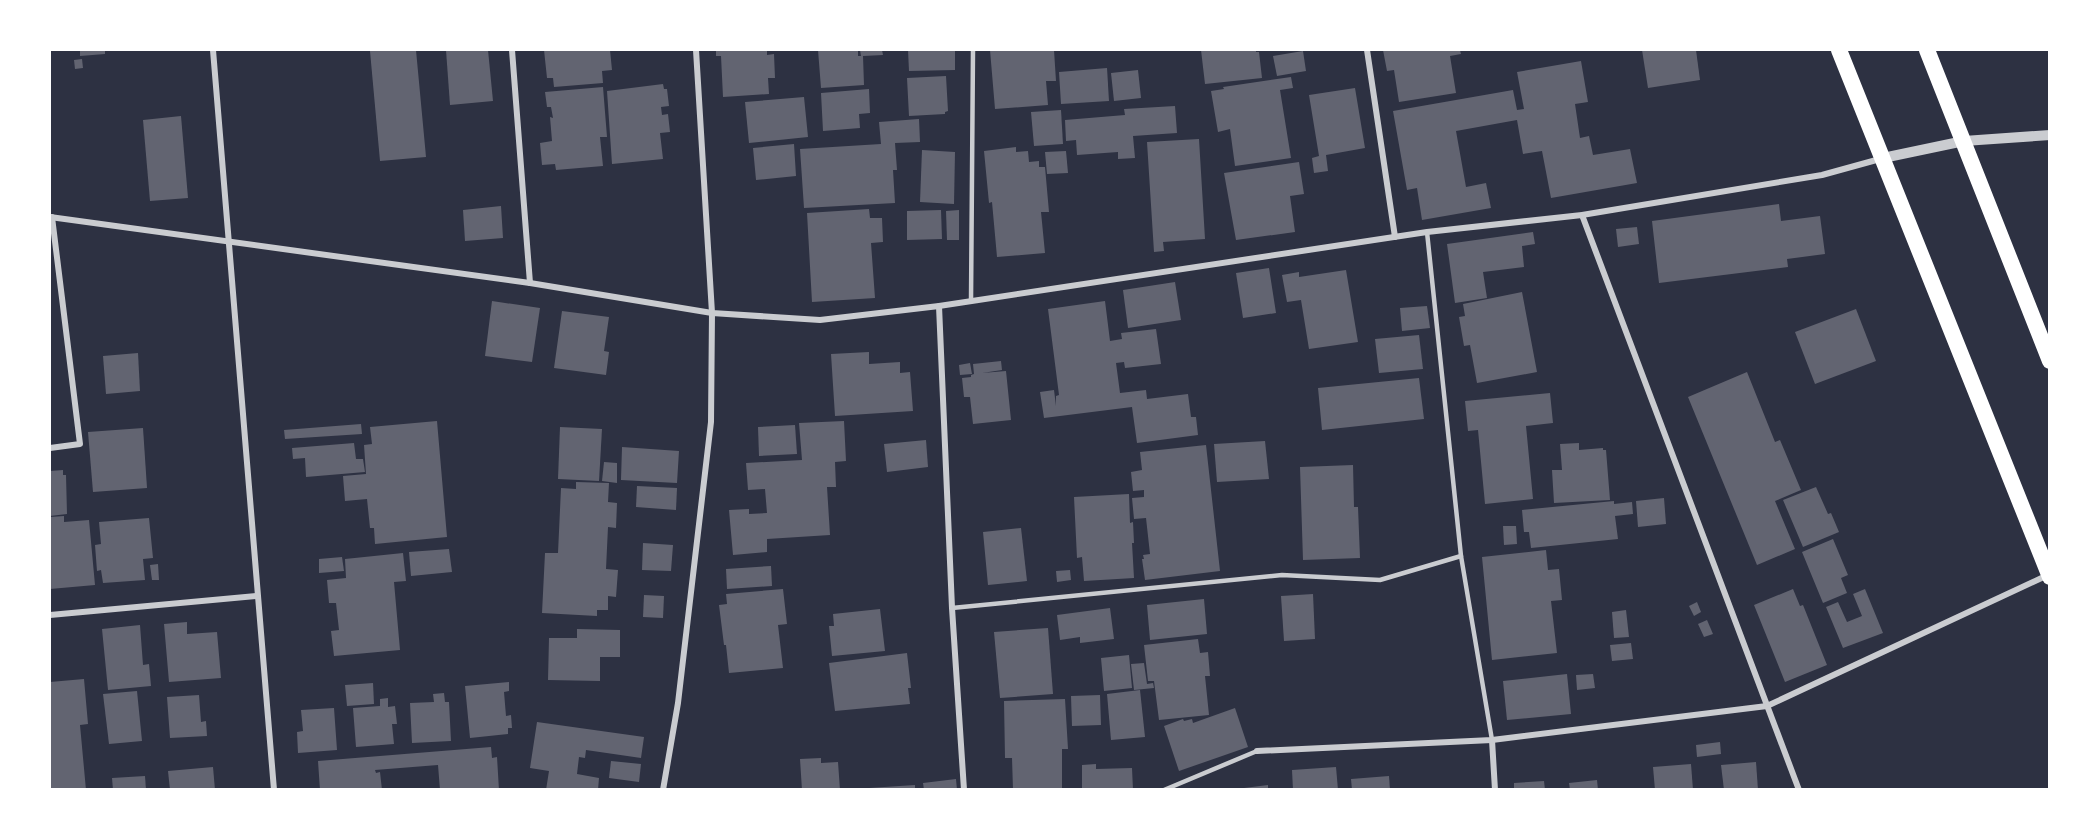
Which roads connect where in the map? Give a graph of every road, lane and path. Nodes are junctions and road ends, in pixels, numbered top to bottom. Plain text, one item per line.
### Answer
1 (213, 50) edge
2 (512, 50) edge
3 (696, 50) edge
4 (973, 50) edge
5 (1367, 50) edge
6 (1839, 50) edge
7 (1927, 50) edge
8 (2049, 135) edge
9 (1964, 141) junction
10 (1883, 158) junction
11 (1582, 215) junction
12 (51, 217) edge
13 (1427, 232) junction
14 (1395, 237) junction
15 (230, 243) junction
16 (530, 283) junction
17 (971, 301) junction
18 (939, 306) junction
19 (712, 313) junction
20 (2049, 361) edge
21 (50, 448) edge
22 (1461, 556) junction
23 (2049, 576) edge
24 (257, 596) junction
25 (952, 608) junction
26 (50, 615) edge
27 (1767, 706) junction
28 (1492, 740) junction
29 (1257, 751) joint
30 (274, 789) edge
31 (663, 789) edge
32 (964, 789) edge
33 (1164, 789) edge
34 (1495, 789) edge
35 (1799, 789) edge

1 - 15 street
2 - 16 street
3 - 19 street
4 - 17 lane
5 - 14 street
6 - 10 highway
7 - 9 highway
8 - 9 street
9 - 10 street
9 - 20 highway
10 - 11 street
10 - 23 highway
11 - 13 street
11 - 27 street
12 - 15 street
12 - 21 street
13 - 14 street
13 - 22 lane
14 - 17 street
15 - 16 street
15 - 24 street
16 - 19 street
17 - 18 street
18 - 19 street
18 - 25 street
19 - 31 street
22 - 25 lane
22 - 28 lane
23 - 27 street
24 - 26 street
24 - 30 street
25 - 32 street
27 - 28 street
27 - 35 street
28 - 29 street
28 - 34 street
29 - 33 lane

